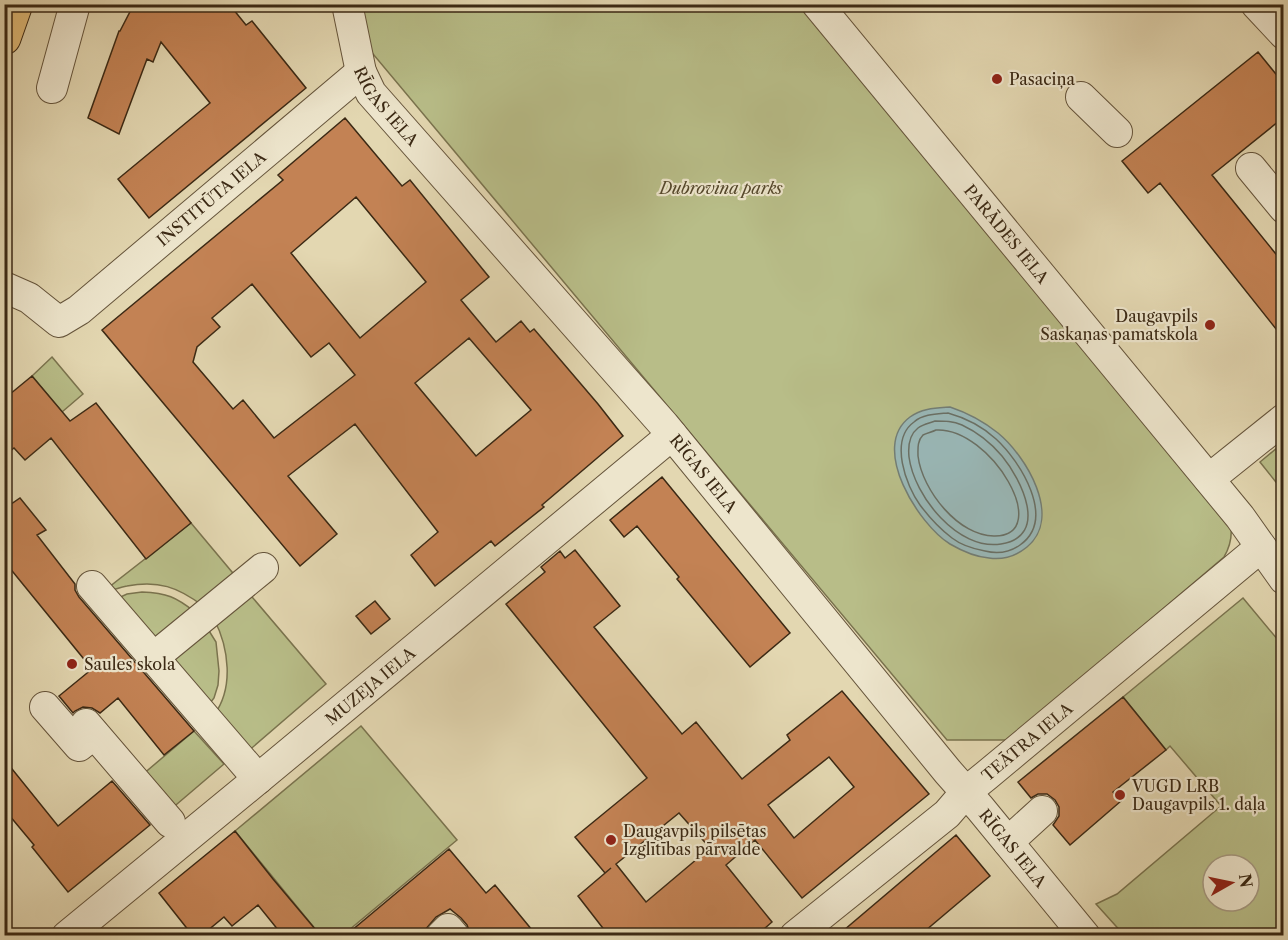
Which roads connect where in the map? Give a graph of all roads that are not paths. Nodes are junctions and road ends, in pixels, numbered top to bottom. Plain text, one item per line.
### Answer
1 (16, 4) edge
2 (75, 4) edge
3 (347, 4) edge
4 (817, 4) edge
5 (1256, 4) edge
6 (1284, 34) edge
7 (4, 38) edge
8 (361, 72) junction
9 (52, 88) dead end
10 (1081, 97) dead end
11 (1117, 132) dead end
12 (1251, 168) dead end
13 (1284, 208) edge
14 (4, 287) edge
15 (1284, 419) edge
16 (672, 435) junction
17 (1209, 478) junction
18 (1261, 547) junction
19 (263, 568) dead end
20 (1284, 579) edge
21 (92, 586) dead end
22 (153, 658) junction
23 (45, 707) dead end
24 (258, 779) junction
25 (966, 792) junction
26 (1042, 811) dead end
27 (170, 822) dead end
28 (1008, 842) junction
29 (74, 933) edge
30 (441, 936) edge
31 (454, 936) edge
32 (795, 936) edge
33 (1085, 936) edge

1 - 7 main road
2 - 9 street
3 - 8 street, RĪGAS IELA
4 - 17 street, PARĀDES IELA
5 - 6 street
8 - 14 street, INSTITŪTA IELA
8 - 16 street, RĪGAS IELA
10 - 11 street
12 - 13 street
15 - 17 street
16 - 24 street, MUZEJA IELA
16 - 25 street, RĪGAS IELA
17 - 18 street, PARĀDES IELA
18 - 20 street, PARĀDES IELA
18 - 25 street, TEĀTRA IELA
19 - 22 street
21 - 22 street
22 - 24 street
23 - 27 street
24 - 29 street, MUZEJA IELA
25 - 28 street, RĪGAS IELA
25 - 32 street, TEĀTRA IELA
26 - 28 street
28 - 33 street, RĪGAS IELA
30 - 31 street

